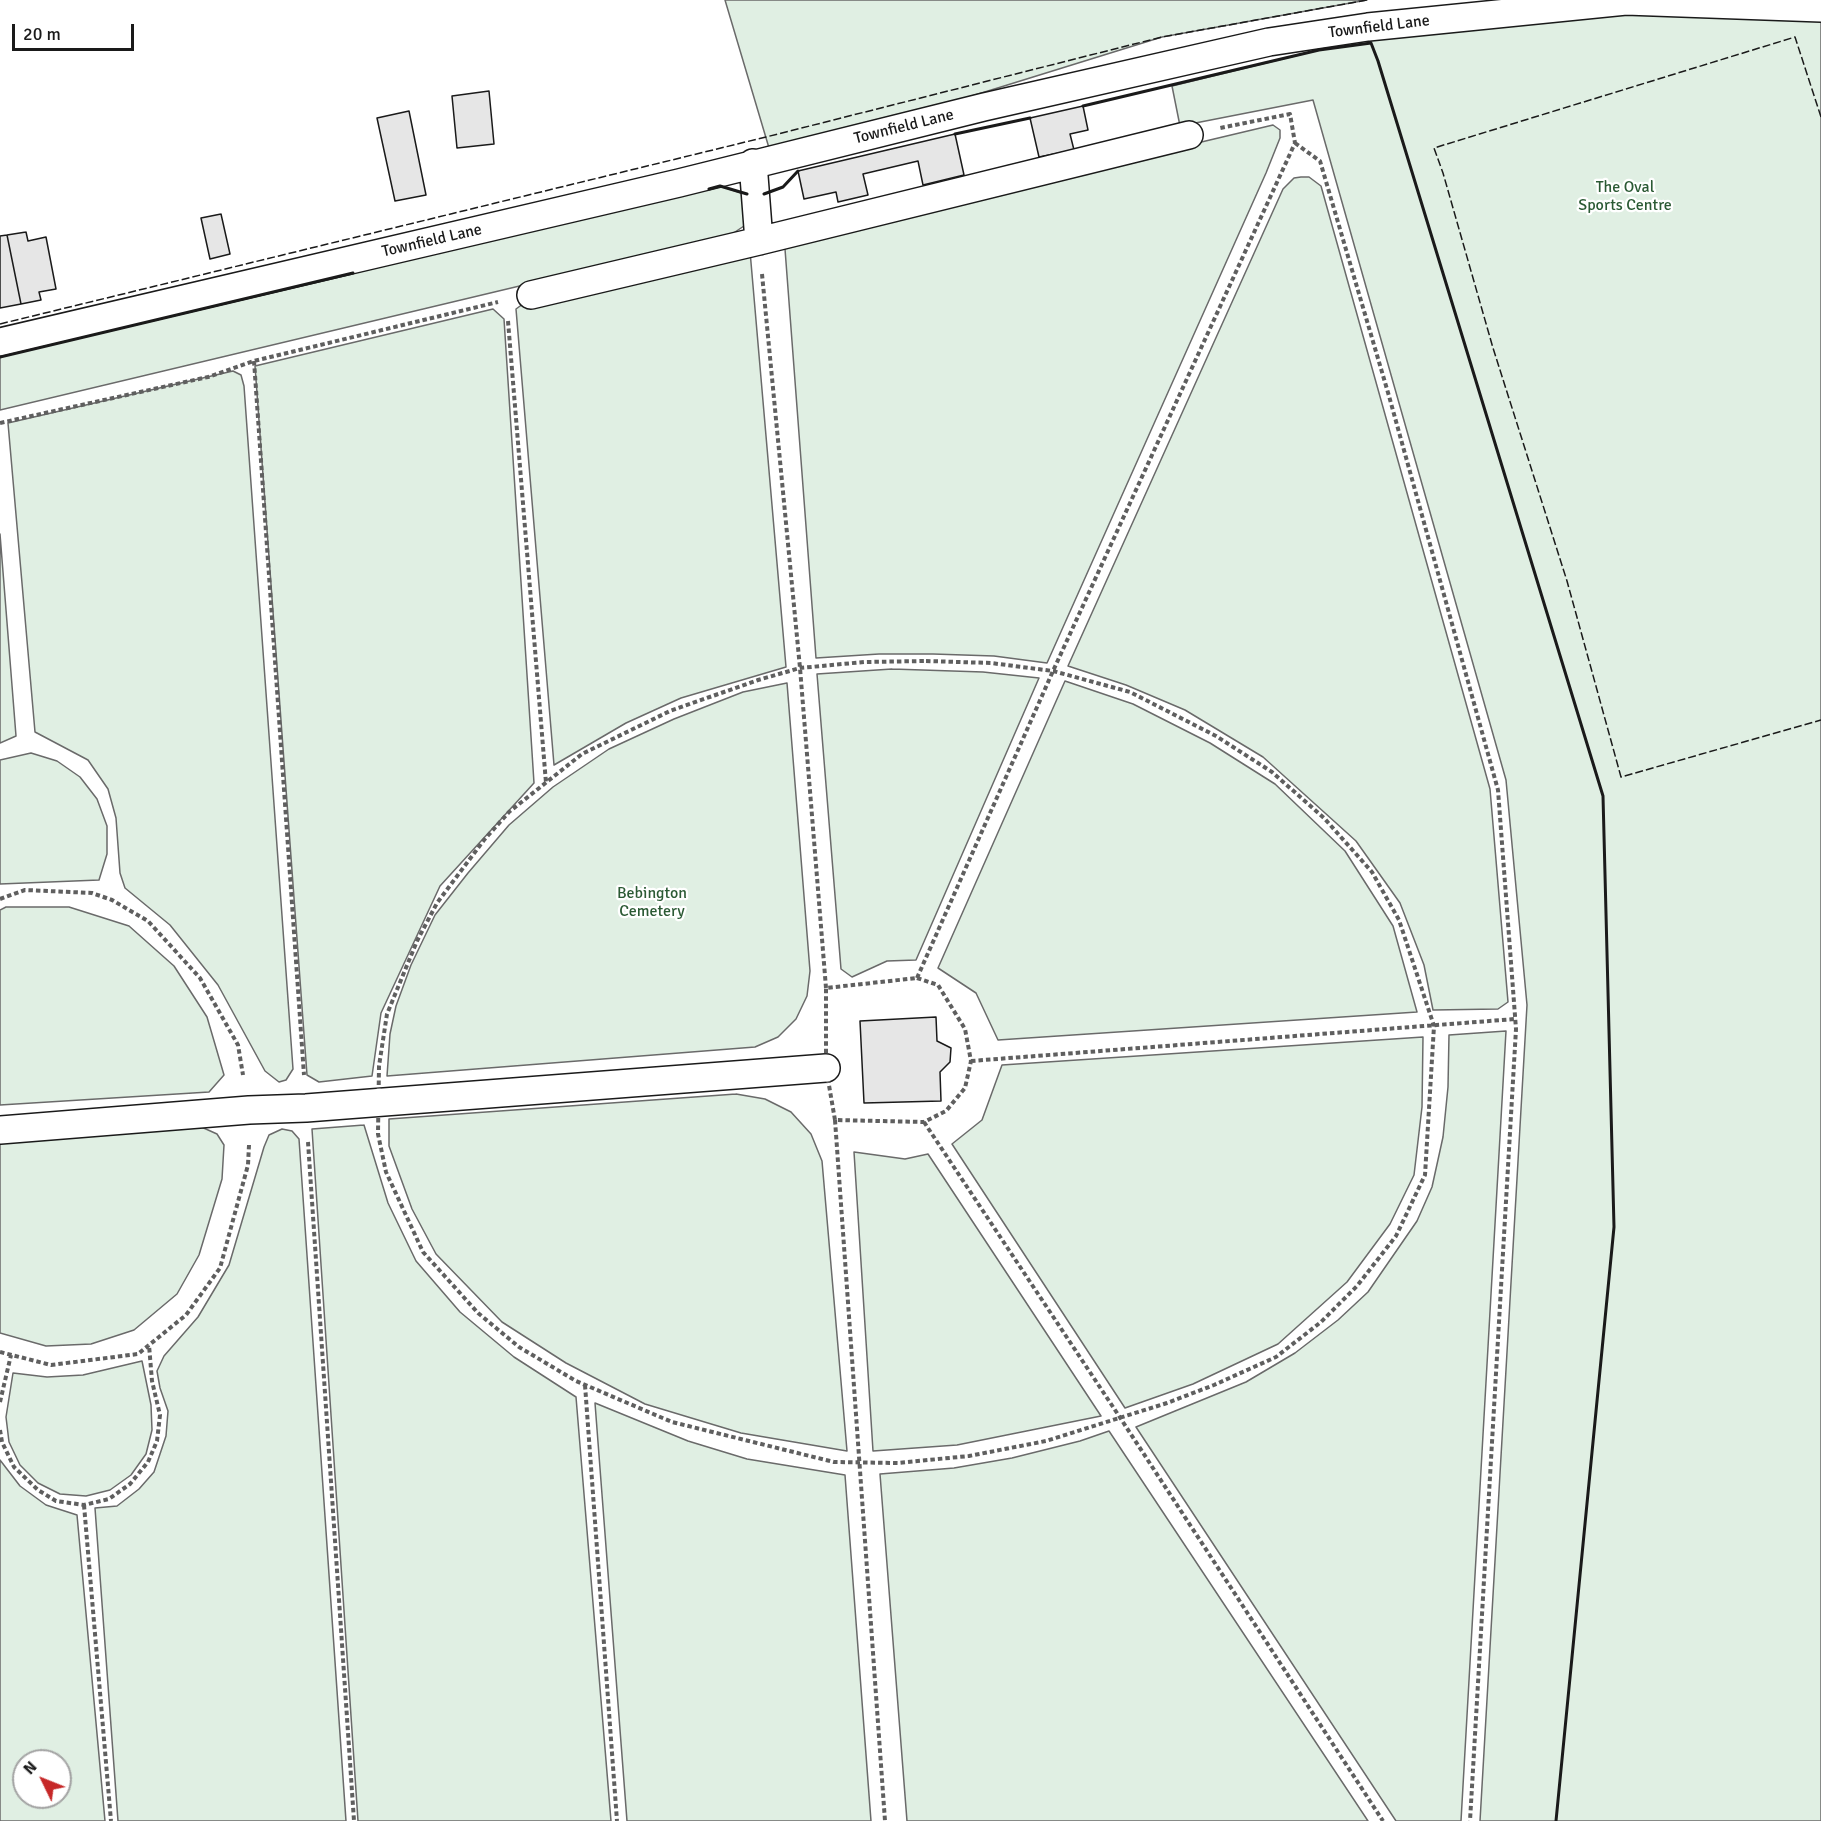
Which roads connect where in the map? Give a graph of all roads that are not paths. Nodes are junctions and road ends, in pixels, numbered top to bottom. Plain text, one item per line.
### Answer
1 (1821, 8) edge
2 (1189, 135) road end
3 (753, 164) junction
4 (759, 242) junction
5 (519, 297) road end
6 (0, 342) edge
7 (826, 1068) road end
8 (0, 1130) edge

1 - 3 street, Townfield Lane
2 - 4 street
3 - 4 street
3 - 6 street, Townfield Lane
4 - 5 street
7 - 8 street

